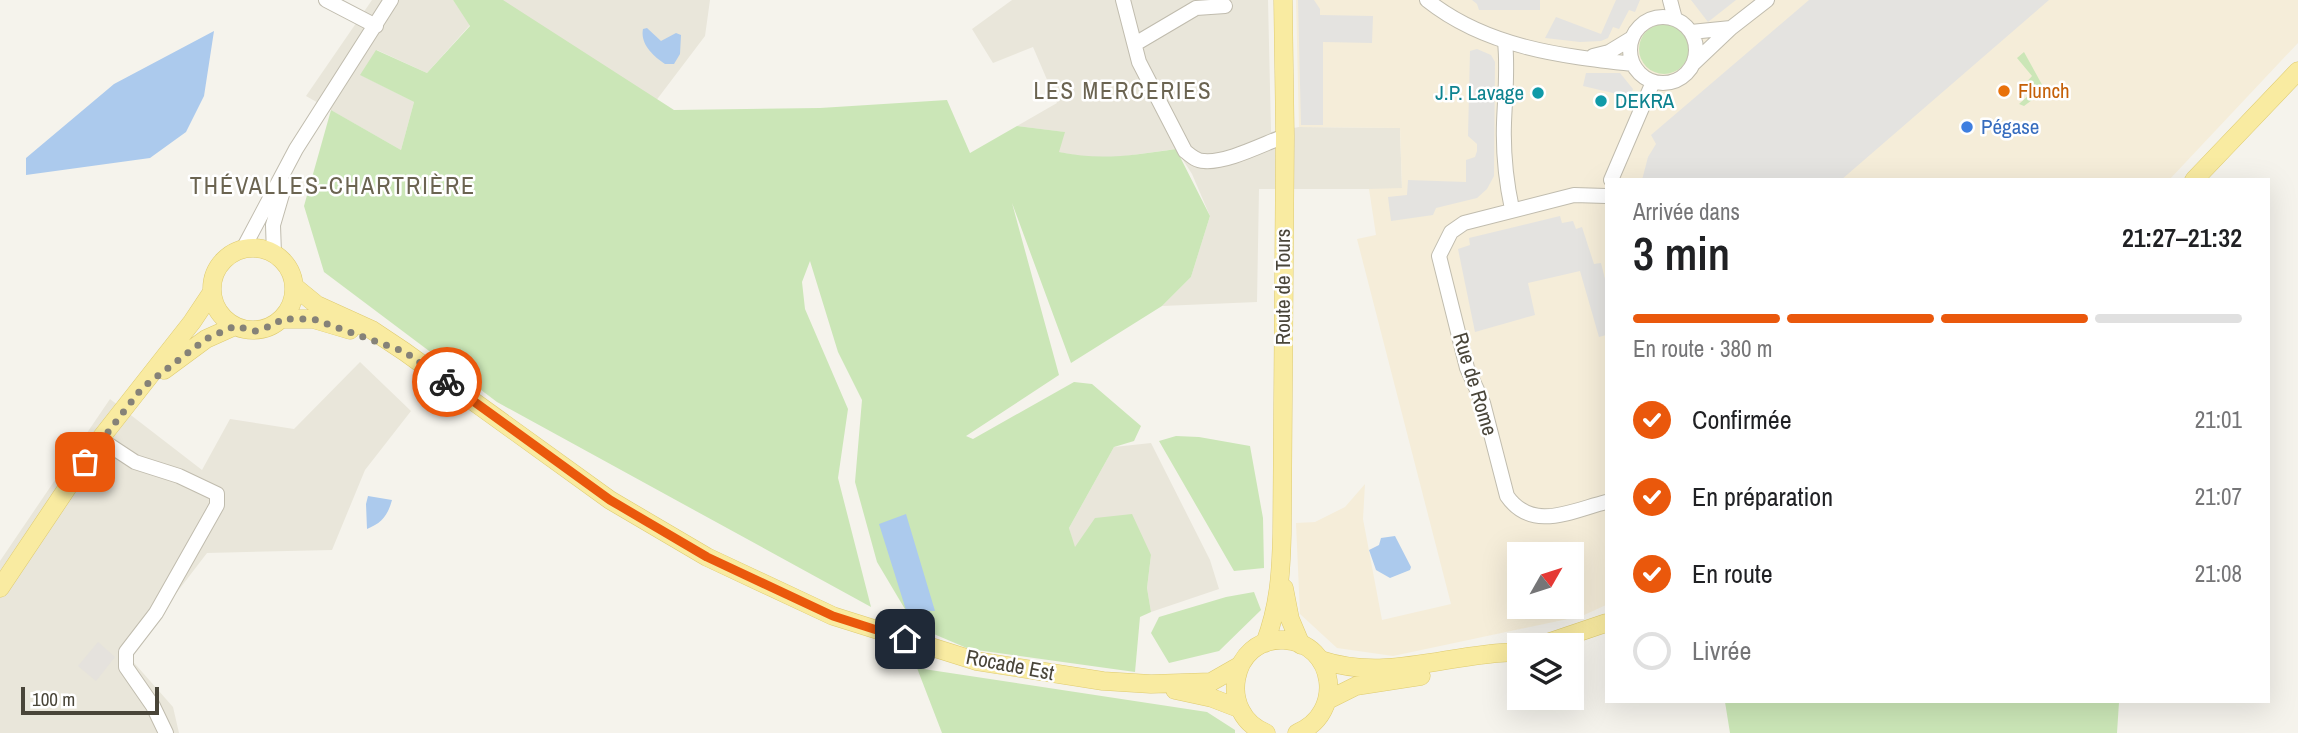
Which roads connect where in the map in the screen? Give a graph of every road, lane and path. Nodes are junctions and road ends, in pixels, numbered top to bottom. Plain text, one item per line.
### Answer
1 (326, 0) edge
2 (391, 0) edge
3 (1123, 0) edge
4 (1283, 0) edge
5 (1427, 0) edge
6 (1663, 0) edge
7 (1670, 0) edge
8 (1767, 0) edge
9 (1225, 6) dead end
10 (1659, 17) junction
11 (1675, 19) junction
12 (376, 26) junction
13 (1731, 29) junction
14 (1691, 32) junction
15 (1632, 38) junction
16 (1505, 42) junction
17 (1135, 44) junction
18 (1584, 58) junction
19 (1633, 64) junction
20 (1693, 64) junction
21 (2298, 71) edge
22 (1653, 82) junction
23 (1285, 136) junction
24 (296, 149) junction
25 (1612, 178) edge
26 (2196, 178) edge
27 (1605, 195) edge
28 (1512, 209) junction
29 (243, 249) junction
30 (274, 254) junction
31 (295, 287) junction
32 (212, 292) junction
33 (282, 319) junction
34 (235, 326) junction
35 (405, 352) junction
36 (142, 388) junction
37 (100, 439) junction
38 (1605, 502) edge
39 (1281, 575) junction
40 (0, 587) edge
41 (1605, 623) edge
42 (1576, 633) edge
43 (1265, 643) junction
44 (1301, 645) junction
45 (1507, 652) edge
46 (1507, 655) edge
47 (1321, 660) junction
48 (1239, 666) junction
49 (1151, 684) junction
50 (1328, 700) junction
51 (1238, 708) junction
52 (1263, 732) edge
53 (166, 733) edge
54 (1299, 733) edge

1 - 12 street
2 - 12 street
3 - 17 street
4 - 23 main road, Route de Tours
5 - 16 street
6 - 10 street
7 - 11 street
8 - 13 street
9 - 17 street
10 - 11 street
10 - 15 street
11 - 14 street
12 - 24 street
13 - 14 street
13 - 20 street
14 - 20 street
15 - 18 street
15 - 19 street
16 - 18 street
16 - 28 street
17 - 23 street
18 - 19 street
19 - 22 street
20 - 22 street
21 - 26 main road
22 - 25 street
23 - 39 main road, Route de Tours
24 - 29 street
24 - 30 street
27 - 28 street, Rue de Rome
28 - 38 street, Rue de Rome
29 - 30 main road
29 - 32 main road
30 - 31 main road
31 - 33 main road
31 - 35 main road, Rocade Est
32 - 34 main road
32 - 36 main road
33 - 34 main road
33 - 35 main road, Rocade Est
34 - 36 main road
35 - 49 main road, Rocade Est
36 - 37 main road
37 - 40 main road
37 - 53 street
39 - 43 main road, Route de Tours
39 - 44 main road, Route de Tours
41 - 42 main road
43 - 44 main road
43 - 48 main road, Rocade Est
44 - 47 main road
45 - 47 main road
46 - 50 main road
47 - 50 main road
48 - 49 main road, Rocade Est
48 - 51 main road
49 - 51 main road, Rocade Est
50 - 54 main road
51 - 52 main road

